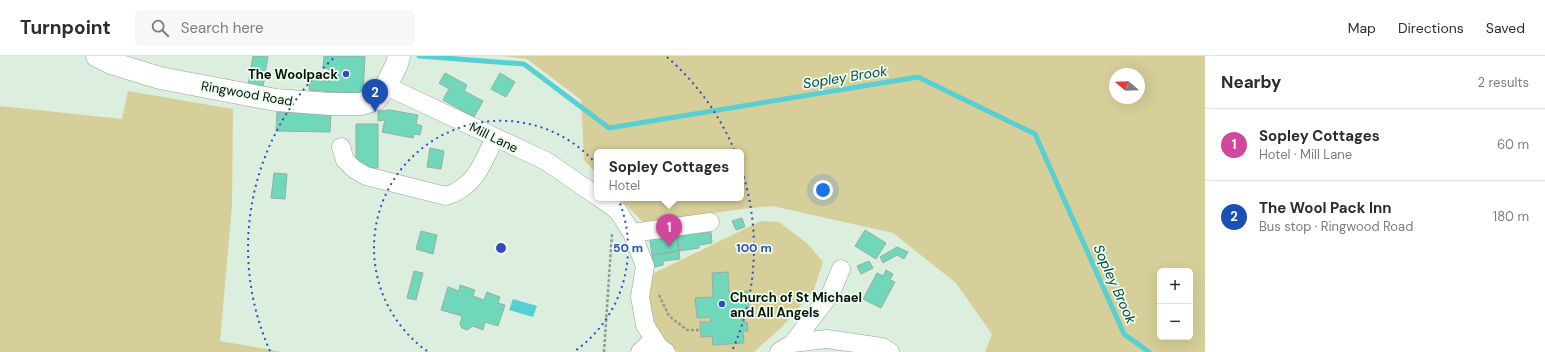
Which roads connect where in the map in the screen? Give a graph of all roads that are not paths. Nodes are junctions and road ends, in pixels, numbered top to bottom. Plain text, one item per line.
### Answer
1 (97, 56) edge
2 (398, 60) edge
3 (386, 86) junction
4 (495, 137) junction
5 (341, 147) dead end
6 (594, 194) edge
7 (604, 201) edge
8 (710, 222) dead end
9 (632, 233) junction
10 (841, 269) dead end
11 (654, 339) junction
12 (786, 348) edge
13 (640, 352) edge
14 (666, 352) edge
15 (890, 352) edge

1 - 3 main road, Ringwood Road
2 - 3 main road, Ringwood Road
3 - 4 street, Mill Lane
4 - 5 street
4 - 6 street, Mill Lane
7 - 9 street
8 - 9 street
9 - 11 street
10 - 12 street
11 - 13 street
11 - 14 street
12 - 15 street

